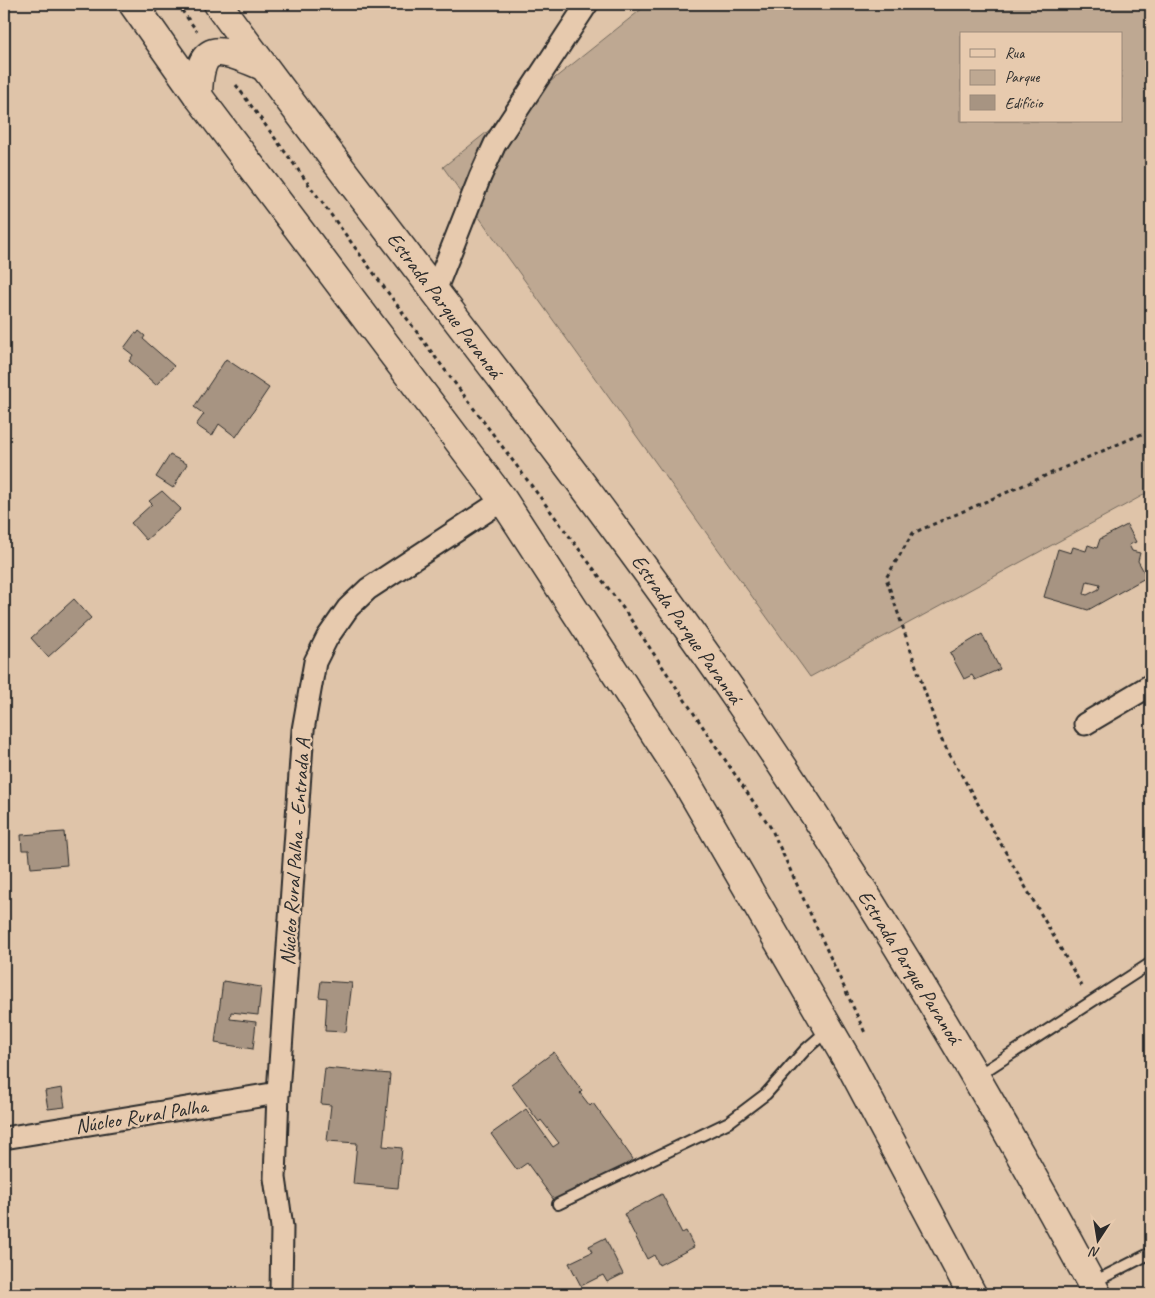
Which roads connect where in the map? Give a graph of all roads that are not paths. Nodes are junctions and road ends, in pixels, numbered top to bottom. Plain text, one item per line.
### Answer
1 (133, 4) edge
2 (218, 4) edge
3 (587, 4) edge
4 (263, 66) junction
5 (198, 96) junction
6 (435, 291) junction
7 (503, 500) junction
8 (1151, 685) edge
9 (1085, 724) dead end
10 (1151, 963) edge
11 (829, 1029) junction
12 (977, 1076) junction
13 (278, 1093) junction
14 (4, 1138) edge
15 (558, 1204) dead end
16 (1151, 1253) edge
17 (1094, 1289) edge
18 (281, 1294) edge
19 (972, 1294) edge

1 - 5 main road
2 - 4 main road, Estrada Parque Paranoá
3 - 6 street
4 - 5 main road
4 - 6 main road, Estrada Parque Paranoá
5 - 7 main road
6 - 12 main road, Estrada Parque Paranoá
7 - 11 main road
7 - 13 street, Núcleo Rural Palha - Entrada A
8 - 9 street
10 - 12 lane
11 - 15 lane
11 - 19 main road
12 - 17 main road, Estrada Parque Paranoá
13 - 14 street, Núcleo Rural Palha
13 - 18 street, Núcleo Rural Palha - Entrada A
16 - 17 lane

